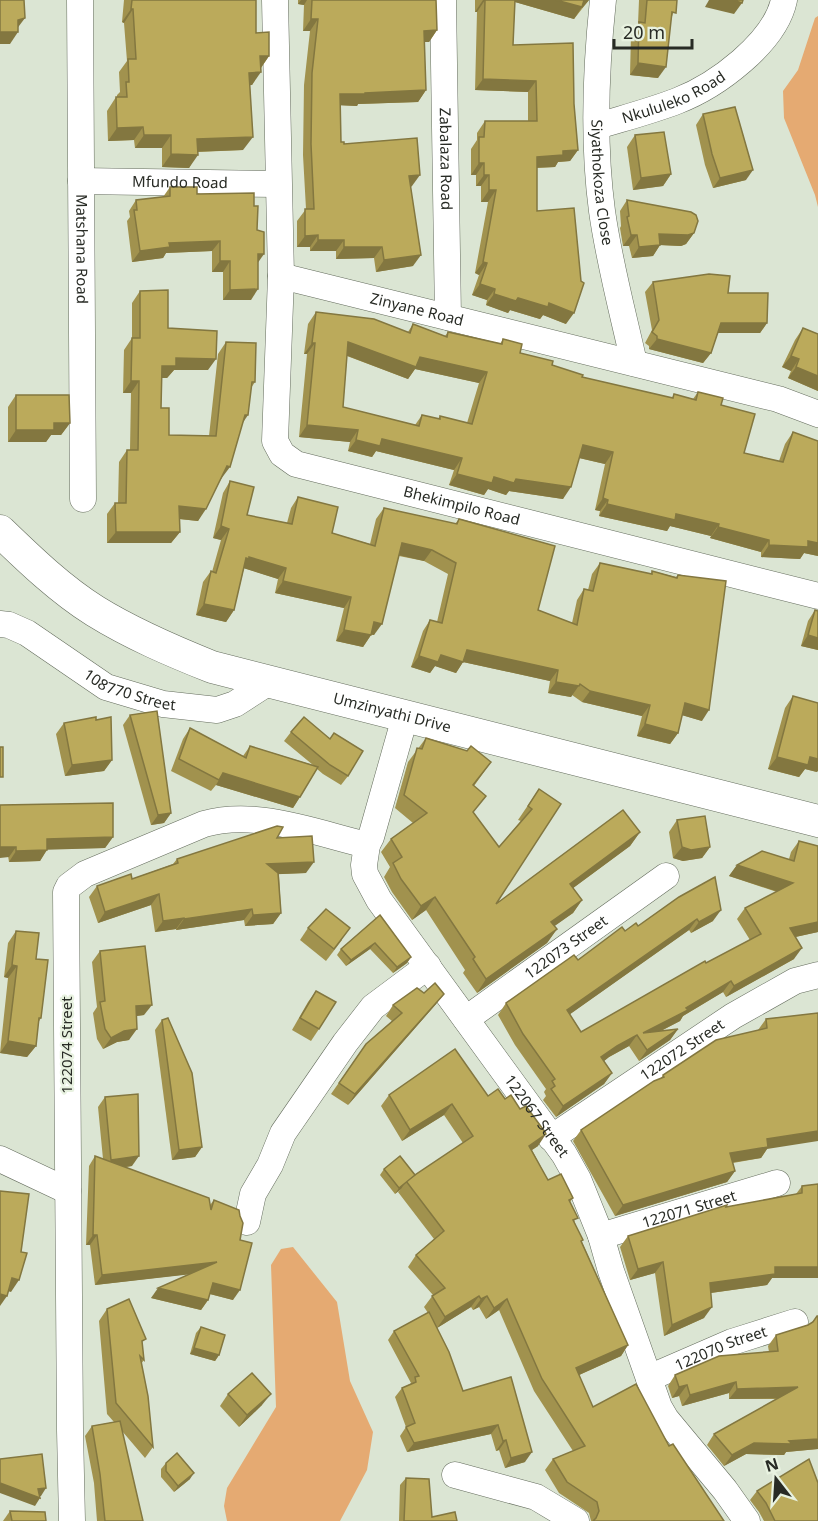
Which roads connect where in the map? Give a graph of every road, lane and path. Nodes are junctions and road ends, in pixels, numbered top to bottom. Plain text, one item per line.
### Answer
1 (80, 0) edge
2 (275, 0) edge
3 (443, 0) edge
4 (603, 0) edge
5 (784, 0) edge
6 (598, 126) junction
7 (81, 181) junction
8 (278, 184) junction
9 (281, 276) junction
10 (448, 317) junction
11 (634, 363) junction
12 (818, 414) edge
13 (83, 499) dead end
14 (0, 531) edge
15 (818, 596) edge
16 (0, 624) edge
17 (268, 682) junction
18 (405, 717) junction
19 (818, 821) edge
20 (367, 845) junction
21 (666, 876) dead end
22 (428, 966) junction
23 (818, 975) edge
24 (466, 1019) junction
25 (551, 1138) junction
26 (0, 1159) edge
27 (777, 1183) dead end
28 (68, 1191) junction
29 (247, 1221) dead end
30 (601, 1236) junction
31 (795, 1322) dead end
32 (649, 1378) junction
33 (455, 1475) dead end
34 (72, 1521) edge
35 (576, 1521) edge
36 (747, 1521) edge

1 - 7 street, Matshana Road
2 - 8 street
3 - 10 street, Zabalaza Road
4 - 6 street, Siyathokoza Close
5 - 6 street, Nkululeko Road
6 - 11 street, Siyathokoza Close
7 - 8 street, Mfundo Road
7 - 13 street, Matshana Road
8 - 9 street
9 - 10 street, Zinyane Road
9 - 15 street, Bhekimpilo Road
10 - 11 street, Zinyane Road
11 - 12 street, Zinyane Road
14 - 17 street, Umzinyathi Drive
16 - 17 street, 108770 Street
17 - 18 street, Umzinyathi Drive
18 - 19 street, Umzinyathi Drive
18 - 20 street, 122067 Street
20 - 22 street, 122067 Street
20 - 28 street, 122074 Street
21 - 24 street, 122073 Street
22 - 24 street, 122067 Street
22 - 29 street
23 - 25 street, 122072 Street
24 - 25 street, 122067 Street
25 - 30 street, 122067 Street
26 - 28 street
27 - 30 street, 122071 Street
28 - 34 street, 122074 Street
30 - 32 street, 122067 Street
31 - 32 street, 122070 Street
32 - 36 street, 122067 Street
33 - 35 street

